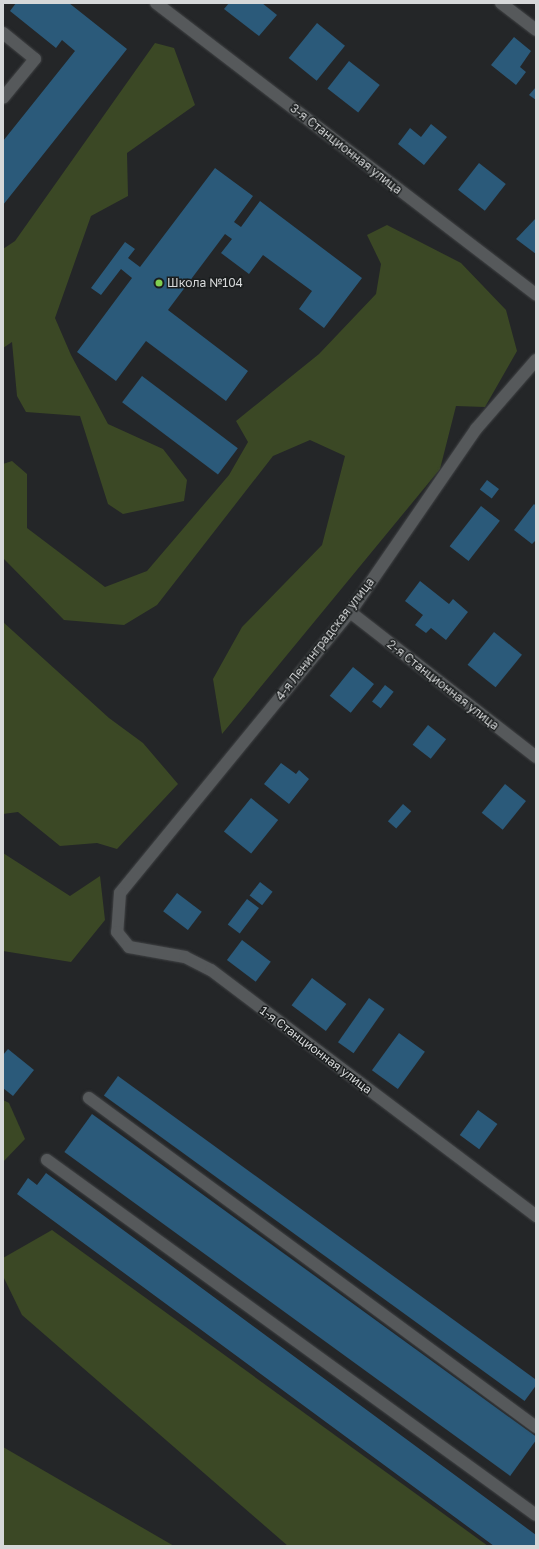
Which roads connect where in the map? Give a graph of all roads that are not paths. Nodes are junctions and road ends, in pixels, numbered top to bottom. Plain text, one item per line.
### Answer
1 (156, 3) edge
2 (501, 3) edge
3 (536, 30) edge
4 (3, 33) edge
5 (3, 98) edge
6 (536, 295) edge
7 (536, 360) edge
8 (350, 612) junction
9 (536, 757) edge
10 (120, 893) joint
11 (89, 1098) dead end
12 (47, 1160) dead end
13 (536, 1216) edge
14 (536, 1427) edge
15 (536, 1516) edge

1 - 6 street, 3-я Станционная улица
2 - 3 street
4 - 5 street
7 - 8 street, 4-я Ленинградская улица
8 - 9 street, 2-я Станционная улица
8 - 10 street, 4-я Ленинградская улица
10 - 13 street, 1-я Станционная улица
11 - 14 street
12 - 15 street

